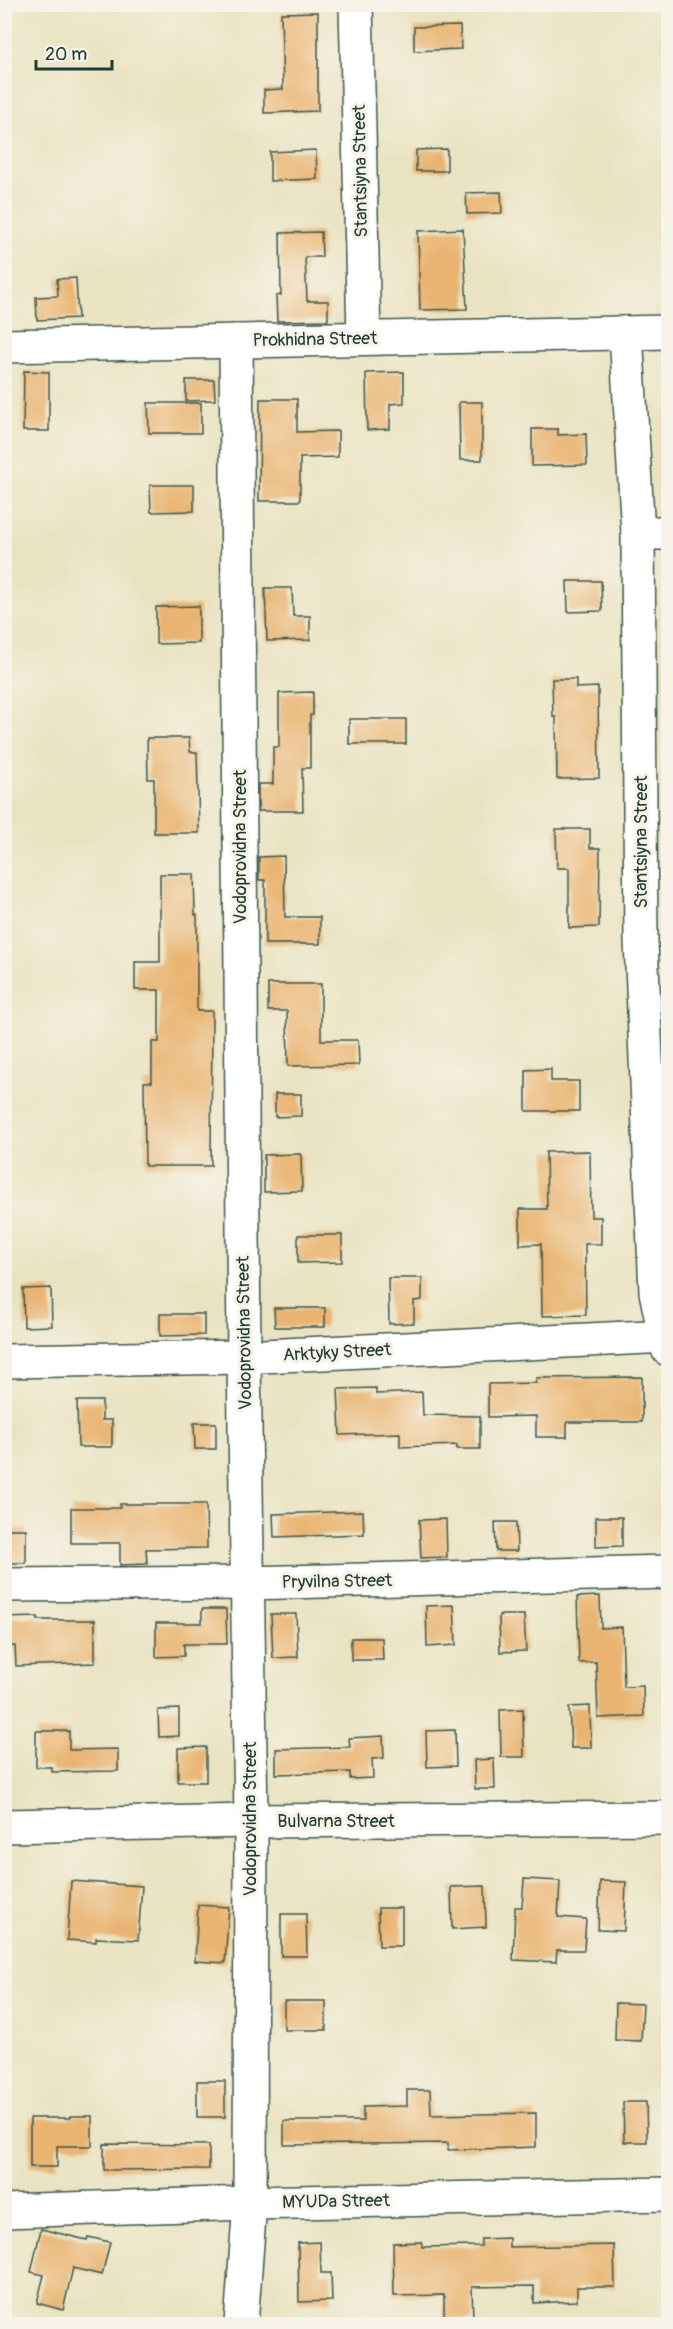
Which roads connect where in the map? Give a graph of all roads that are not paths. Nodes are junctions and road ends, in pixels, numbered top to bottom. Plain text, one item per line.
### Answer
1 (356, 4) edge
2 (626, 333) junction
3 (669, 333) edge
4 (364, 338) junction
5 (236, 341) junction
6 (4, 346) edge
7 (654, 533) edge
8 (655, 941) edge
9 (668, 1340) edge
10 (244, 1357) junction
11 (4, 1361) edge
12 (669, 1572) edge
13 (247, 1583) junction
14 (4, 1586) edge
15 (669, 1818) edge
16 (251, 1821) junction
17 (4, 1827) edge
18 (669, 2194) edge
19 (250, 2203) junction
20 (4, 2211) edge
21 (241, 2325) edge

1 - 4 street, Stantsiyna Street
2 - 3 street, Prokhidna Street
2 - 4 street, Prokhidna Street
2 - 7 street, Stantsiyna Street
4 - 5 street, Prokhidna Street
5 - 6 street, Prokhidna Street
5 - 10 street, Vodoprovidna Street
7 - 8 street, Stantsiyna Street
8 - 9 street, Stantsiyna Street
9 - 10 street, Arktyky Street
10 - 11 street, Arktyky Street
10 - 13 street, Vodoprovidna Street
12 - 13 street, Pryvilna Street
13 - 14 street, Pryvilna Street
13 - 16 street, Vodoprovidna Street
15 - 16 street, Bulvarna Street
16 - 17 street, Bulvarna Street
16 - 19 street, Vodoprovidna Street
18 - 19 street, MYUDa Street
19 - 20 street, MYUDa Street
19 - 21 street, Vodoprovidna Street

